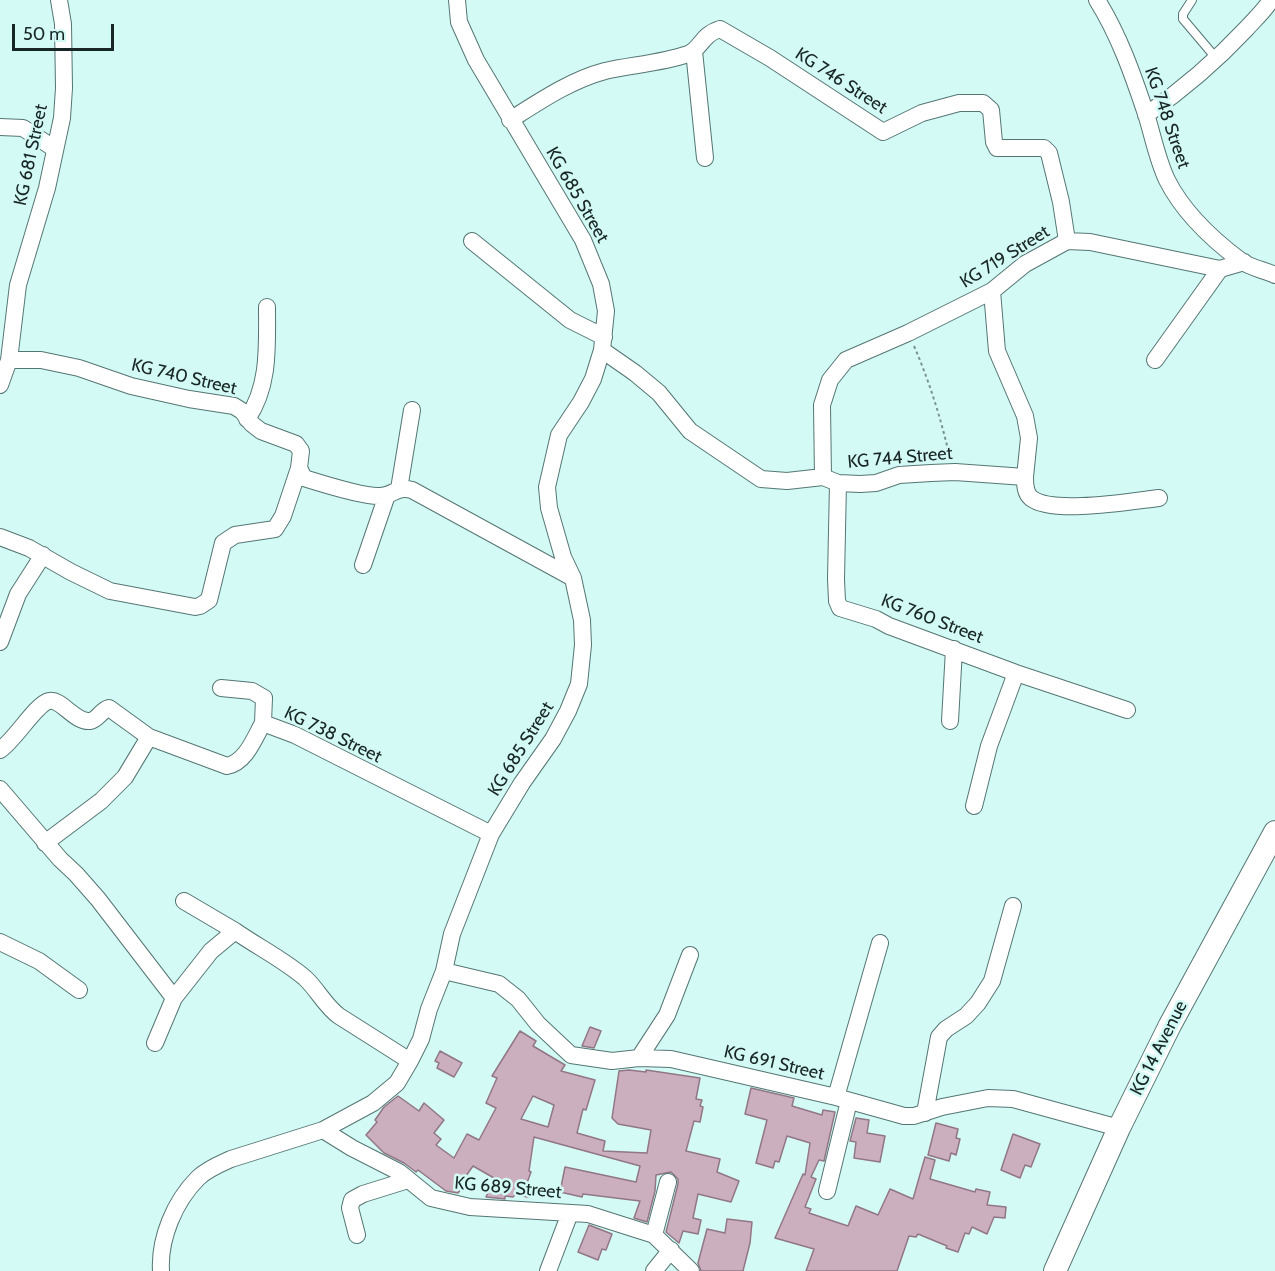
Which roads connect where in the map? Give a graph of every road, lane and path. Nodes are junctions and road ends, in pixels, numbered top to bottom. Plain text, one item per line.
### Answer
1 (59, 0) edge
2 (457, 0) edge
3 (1192, 0) edge
4 (1271, 0) edge
5 (1104, 3) edge
6 (694, 51) junction
7 (1216, 58) junction
8 (1146, 115) junction
9 (510, 120) junction
10 (0, 127) edge
11 (55, 149) junction
12 (705, 158) dead end
13 (472, 241) dead end
14 (1066, 241) junction
15 (1244, 262) junction
16 (1220, 269) junction
17 (1275, 275) edge
18 (992, 291) junction
19 (267, 307) dead end
20 (908, 333) junction
21 (603, 344) junction
22 (9, 360) junction
23 (1155, 360) dead end
24 (0, 385) edge
25 (412, 410) dead end
26 (247, 419) junction
27 (299, 468) junction
28 (955, 472) junction
29 (1025, 477) junction
30 (831, 480) junction
31 (393, 492) junction
32 (1159, 498) dead end
33 (0, 537) edge
34 (43, 555) junction
35 (363, 565) dead end
36 (573, 578) junction
37 (0, 642) edge
38 (954, 649) junction
39 (1016, 673) junction
40 (221, 688) dead end
41 (1127, 710) dead end
42 (950, 721) dead end
43 (263, 723) junction
44 (149, 736) junction
45 (0, 750) edge
46 (0, 789) edge
47 (974, 806) dead end
48 (1275, 832) edge
49 (491, 834) junction
50 (45, 843) junction
51 (184, 901) dead end
52 (1013, 906) dead end
53 (236, 931) junction
54 (0, 942) edge
55 (880, 942) dead end
56 (690, 955) dead end
57 (444, 971) junction
58 (79, 990) dead end
59 (174, 998) junction
60 (156, 1043) dead end
61 (639, 1058) junction
62 (411, 1061) junction
63 (842, 1099) junction
64 (925, 1113) junction
65 (1119, 1128) junction
66 (323, 1130) junction
67 (408, 1180) junction
68 (668, 1182) dead end
69 (827, 1191) dead end
70 (570, 1213) junction
71 (357, 1235) dead end
72 (654, 1235) junction
73 (671, 1250) junction
74 (161, 1271) edge
75 (548, 1271) edge
76 (654, 1271) edge
77 (691, 1271) edge
78 (1055, 1271) edge

1 - 11 street, KG 681 Street
2 - 9 street, KG 685 Street
3 - 7 lane
4 - 7 street
5 - 8 street, KG 748 Street
6 - 9 street, KG 746 Street
6 - 12 street
6 - 14 street, KG 746 Street
7 - 8 street
8 - 15 street, KG 748 Street
9 - 21 street, KG 685 Street
10 - 11 street
11 - 22 street, KG 681 Street
13 - 21 street, KG 744 Street
14 - 16 street, KG 719 Street
14 - 18 street, KG 719 Street
15 - 16 street, KG 719 Street
15 - 17 street, KG 748 Street
16 - 23 street
18 - 20 street, KG 719 Street
18 - 29 street
19 - 26 street
20 - 28 path
20 - 30 street, KG 719 Street
21 - 30 street, KG 744 Street
21 - 36 street, KG 685 Street
22 - 24 street, KG 681 Street
22 - 26 street, KG 740 Street
25 - 31 street
26 - 27 street, KG 740 Street
27 - 31 street
27 - 34 street
28 - 29 street, KG 744 Street
28 - 30 street, KG 744 Street
29 - 32 street
30 - 38 street, KG 760 Street
31 - 35 street
31 - 36 street
33 - 34 street
34 - 37 street
36 - 49 street, KG 685 Street
38 - 39 street, KG 760 Street
38 - 42 street
39 - 41 street, KG 760 Street
39 - 47 street
40 - 43 street
43 - 44 street, KG 738 Street
43 - 49 street, KG 738 Street
44 - 45 street, KG 738 Street
44 - 50 street
46 - 50 street
48 - 65 main road, KG 14 Avenue
49 - 57 street, KG 685 Street
50 - 59 street
51 - 53 street
52 - 64 street
53 - 59 street
53 - 62 street
54 - 58 street
55 - 63 street
56 - 61 street
57 - 61 street, KG 691 Street
57 - 62 street, KG 685 Street
59 - 60 street
61 - 63 street, KG 691 Street
62 - 66 street, KG 685 Street
63 - 64 street, KG 691 Street
63 - 69 street
64 - 65 street, KG 691 Street
65 - 78 main road, KG 14 Avenue
66 - 67 street, KG 689 Street
66 - 74 street, KG 685 Street
67 - 70 street, KG 689 Street
67 - 71 street
68 - 72 street
70 - 72 street, KG 689 Street
70 - 75 street
72 - 73 street, KG 689 Street
73 - 76 street
73 - 77 street, KG 689 Street

